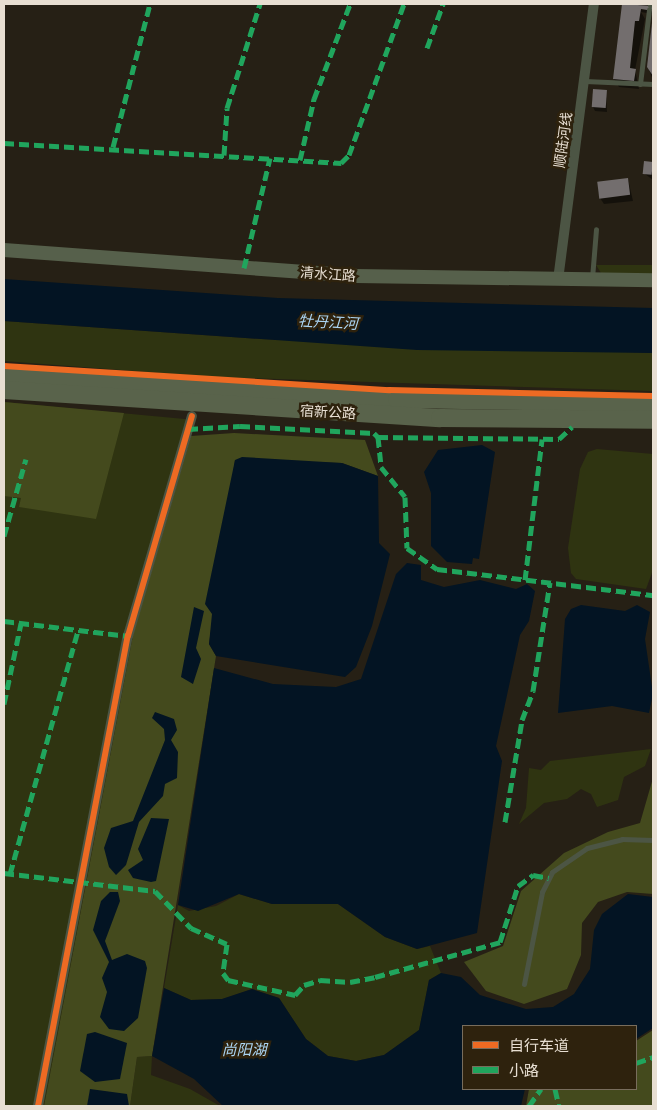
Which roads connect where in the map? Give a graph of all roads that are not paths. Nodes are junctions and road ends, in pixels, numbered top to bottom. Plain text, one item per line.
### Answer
1 (594, 4) edge
2 (649, 6) edge
3 (585, 81) junction
4 (640, 84) junction
5 (653, 84) edge
6 (596, 229) dead end
7 (4, 250) edge
8 (558, 280) junction
9 (592, 280) junction
10 (653, 280) edge
11 (4, 373) edge
12 (4, 390) edge
13 (653, 403) edge
14 (192, 416) dead end
15 (653, 420) edge
16 (653, 840) edge
17 (524, 984) dead end
18 (38, 1106) edge

1 - 3 street, 顺陆河线
2 - 4 lane
3 - 4 lane
3 - 8 street, 顺陆河线
4 - 5 lane
6 - 9 lane
7 - 8 street, 清水江路
8 - 9 street, 清水江路
9 - 10 street, 清水江路
11 - 13 highway, 宿新公路
12 - 15 highway, 宿新公路
14 - 18 street
16 - 17 lane

